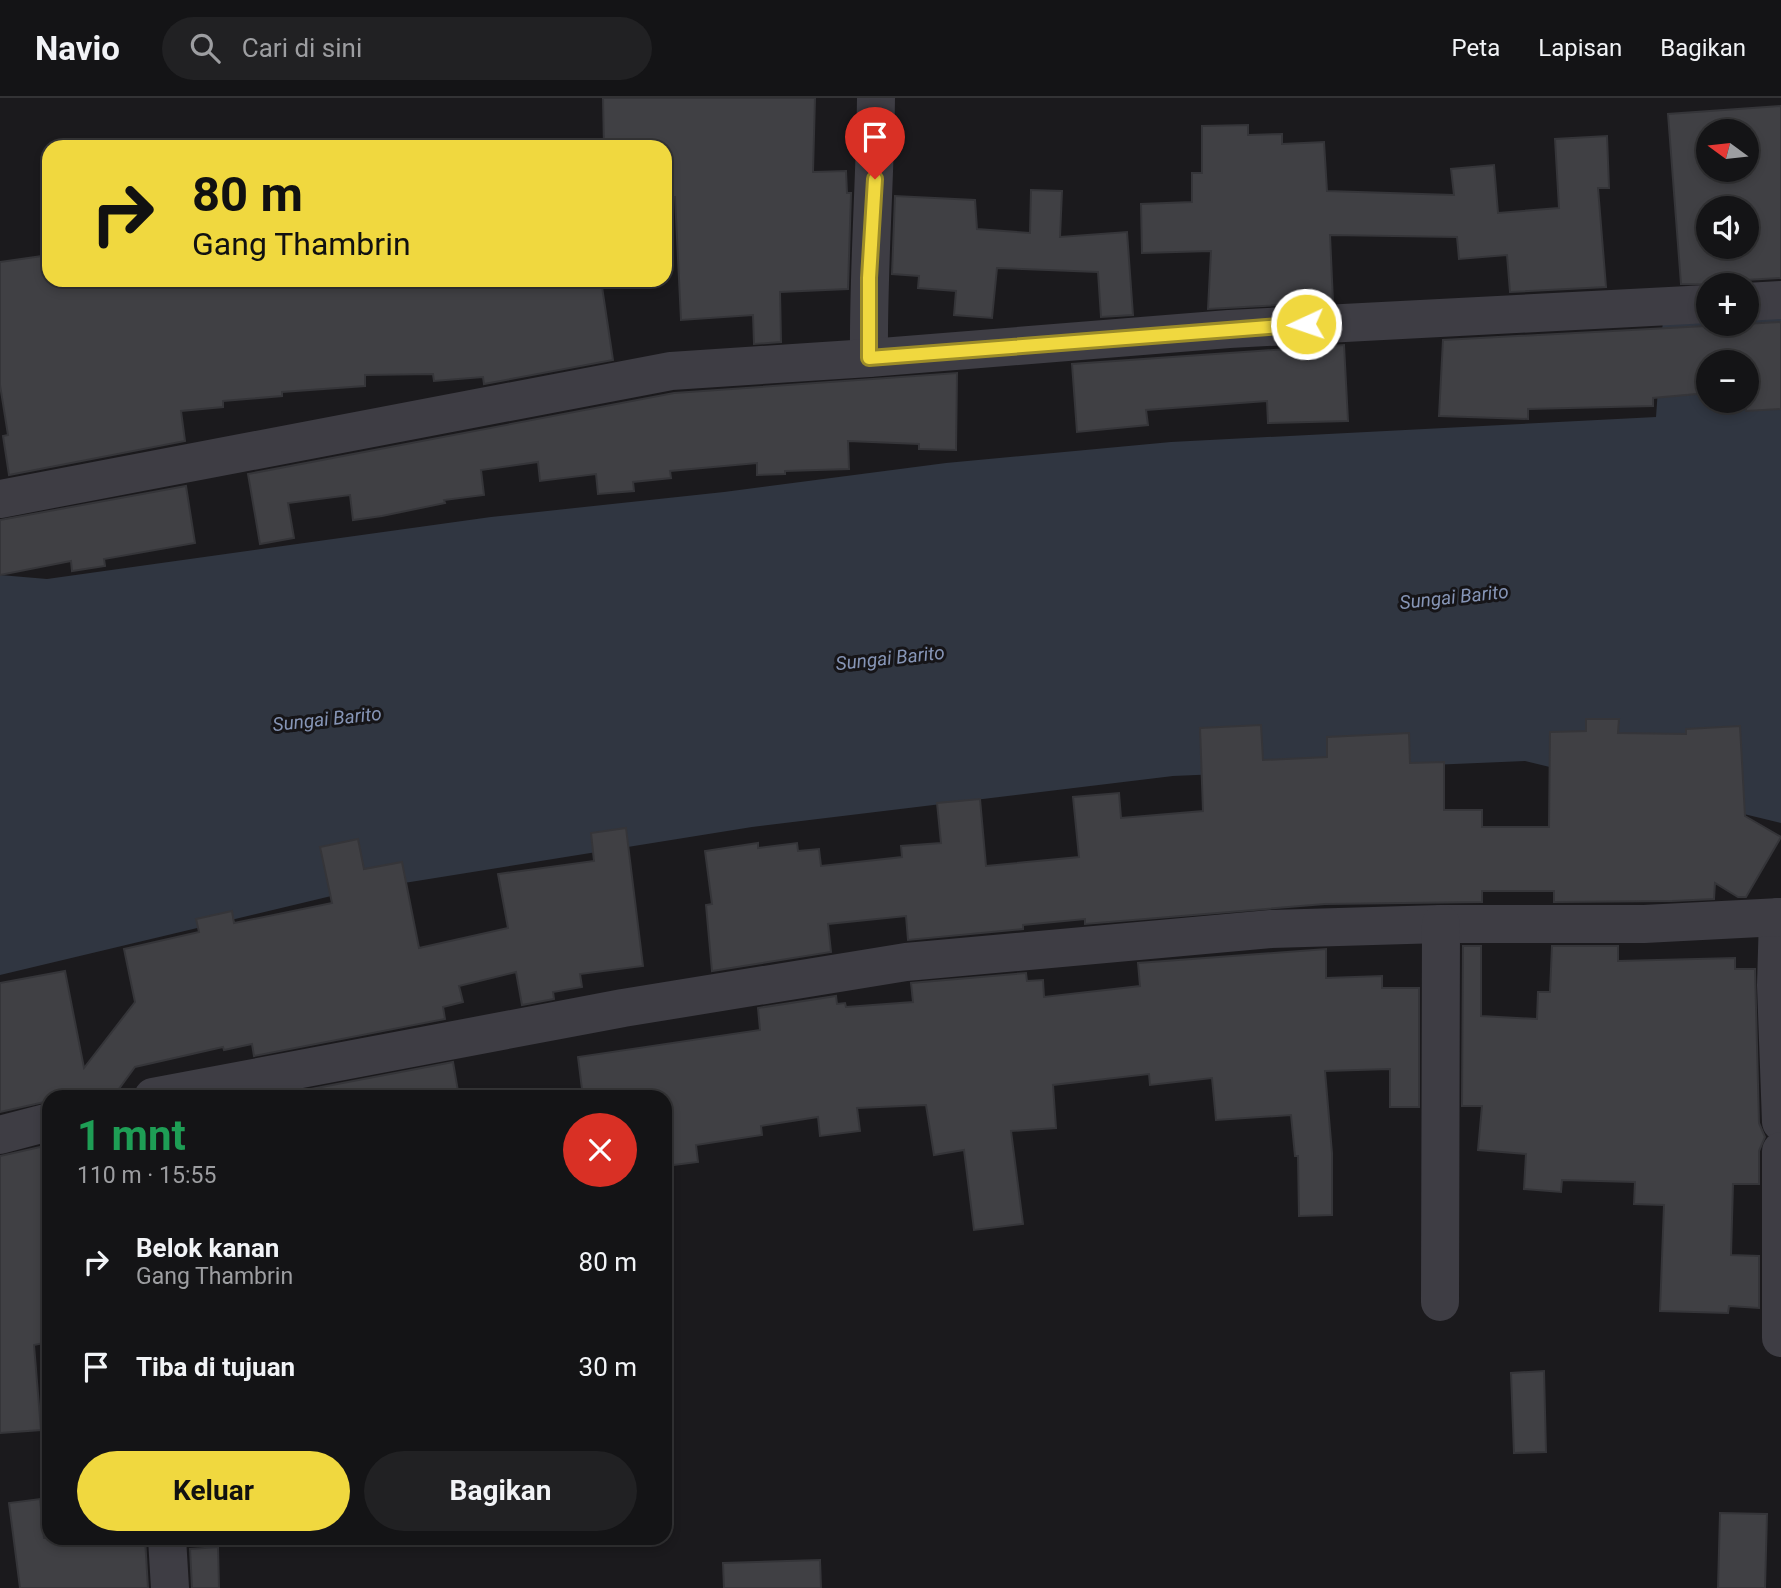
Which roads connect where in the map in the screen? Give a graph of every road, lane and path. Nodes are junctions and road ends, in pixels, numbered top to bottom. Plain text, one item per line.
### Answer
1 (876, 98) edge
2 (1781, 300) edge
3 (1759, 301) edge
4 (1696, 305) edge
5 (869, 358) junction
6 (0, 499) edge
7 (1780, 917) edge
8 (1441, 924) junction
9 (190, 1090) edge
10 (1781, 1122) edge
11 (42, 1124) edge
12 (0, 1135) edge
13 (1781, 1151) edge
14 (1440, 1302) dead end
15 (1781, 1338) edge
16 (167, 1545) edge
17 (170, 1588) edge

1 - 5 street
2 - 3 street
4 - 5 street
5 - 6 street
7 - 8 street
7 - 10 street
8 - 9 street
8 - 14 street
11 - 12 street
13 - 15 street
16 - 17 street

